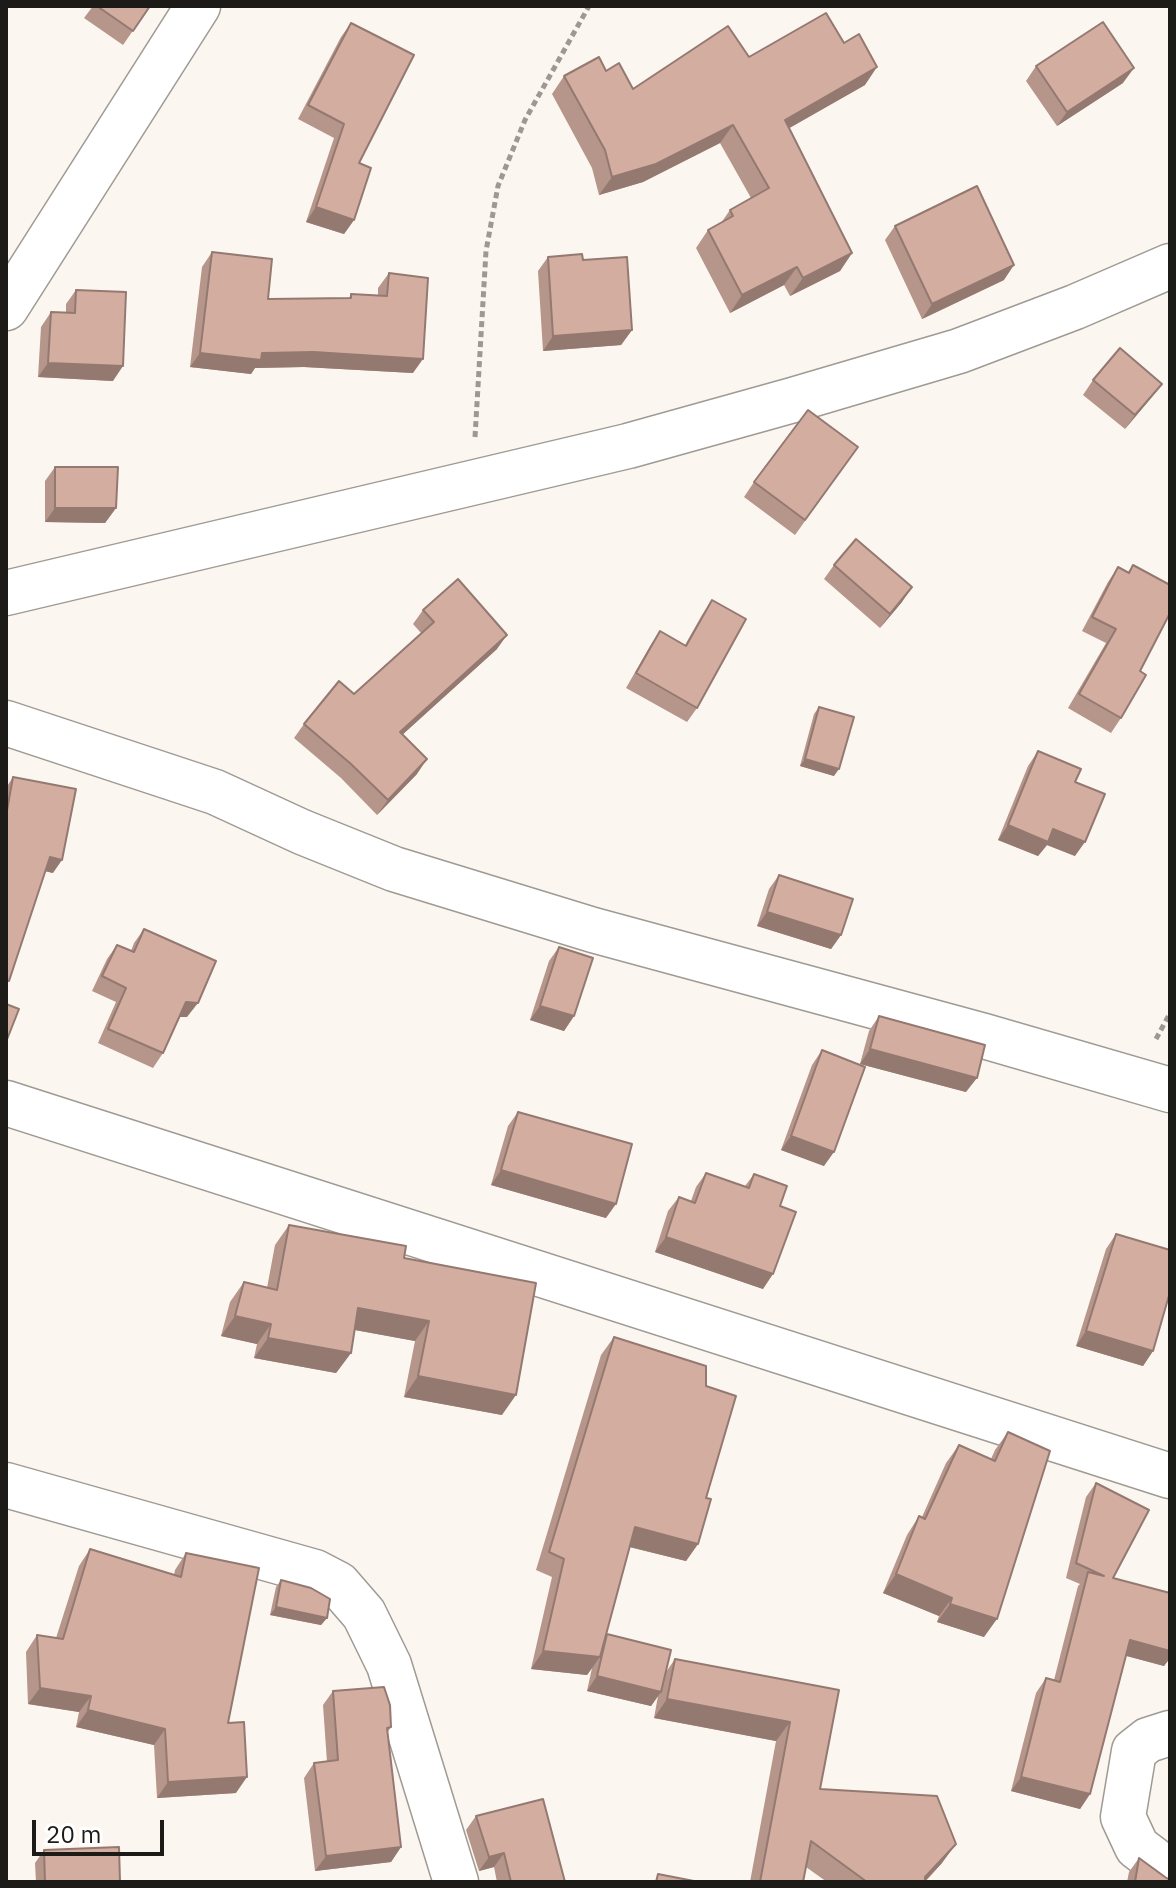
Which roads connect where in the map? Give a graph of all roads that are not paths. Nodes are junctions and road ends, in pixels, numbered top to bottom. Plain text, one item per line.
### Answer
1 (198, 6) edge
2 (1170, 266) edge
3 (6, 308) edge
4 (6, 593) edge
5 (6, 723) edge
6 (1170, 1090) edge
7 (6, 1103) edge
8 (1170, 1476) edge
9 (6, 1485) edge
10 (1170, 1733) edge
11 (1170, 1872) edge
12 (456, 1882) edge

1 - 3 street
2 - 4 street
5 - 6 street
7 - 8 street
9 - 12 street
10 - 11 street

